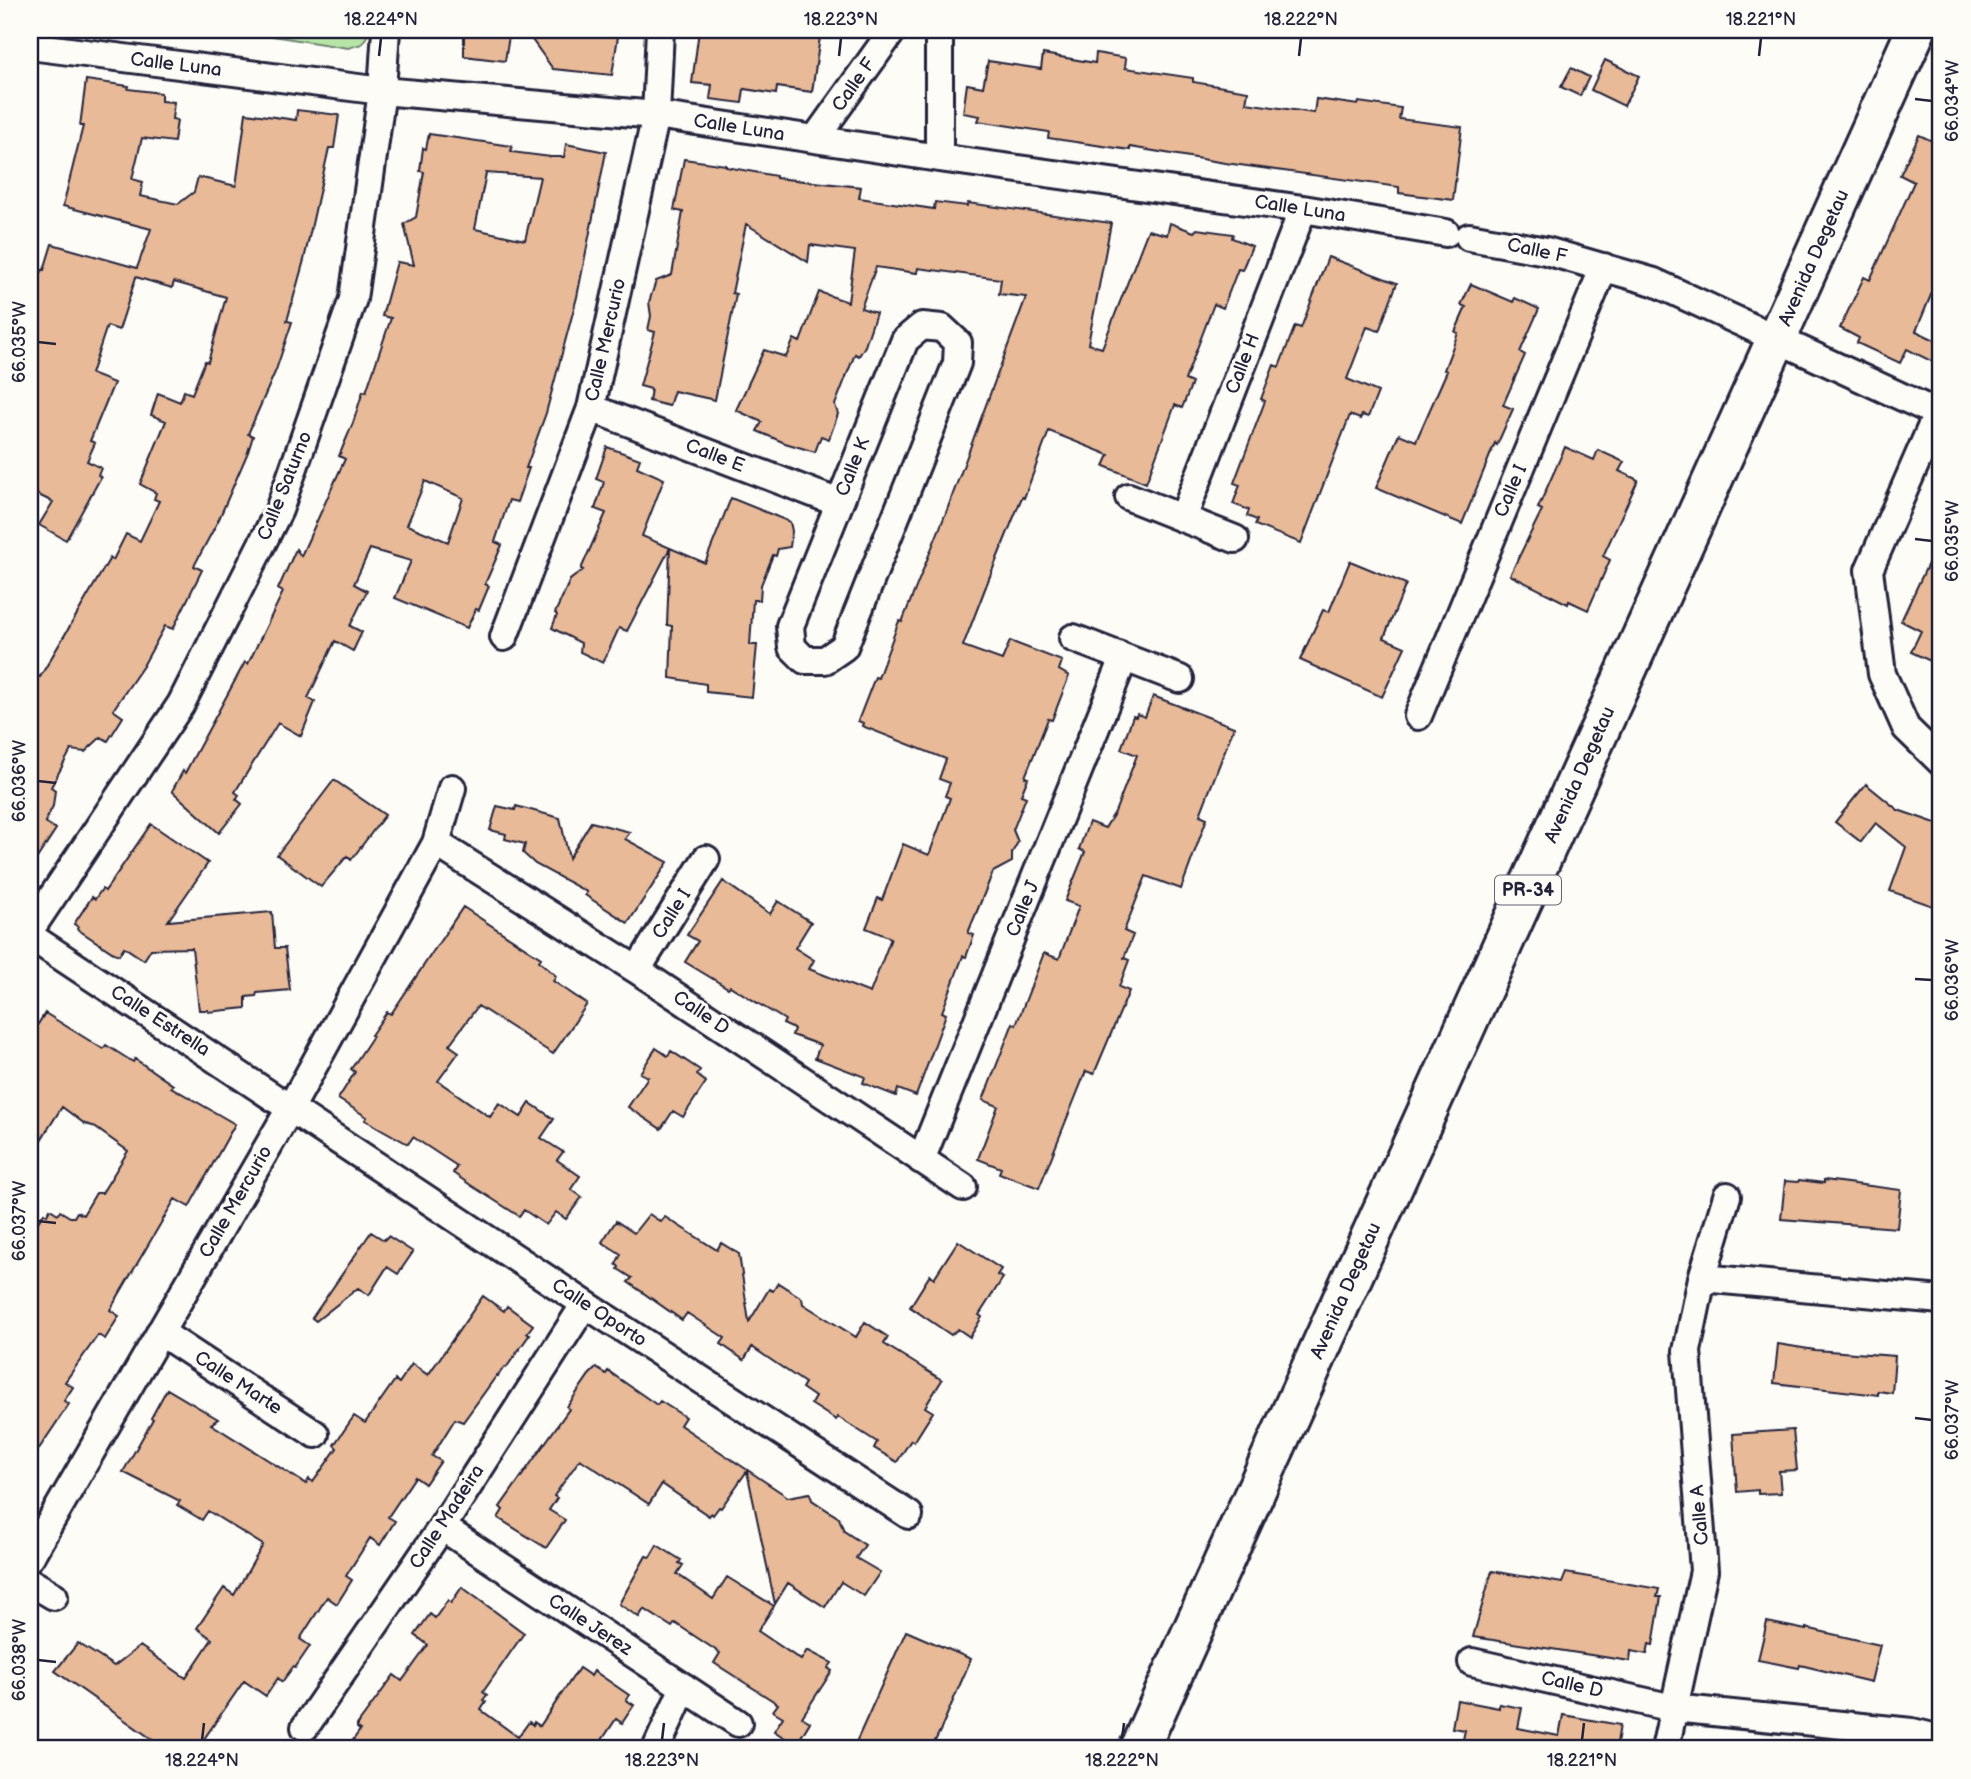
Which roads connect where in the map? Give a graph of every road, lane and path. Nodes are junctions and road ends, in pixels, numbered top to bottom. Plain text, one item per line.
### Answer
1 (386, 30) edge
2 (660, 30) edge
3 (893, 30) edge
4 (939, 30) edge
5 (1916, 30) edge
6 (32, 46) edge
7 (382, 91) junction
8 (656, 115) junction
9 (815, 139) junction
10 (939, 158) junction
11 (1303, 209) junction
12 (1458, 235) joint
13 (1604, 267) junction
14 (1777, 340) junction
15 (592, 408) junction
16 (1940, 411) edge
17 (1129, 497) dead end
18 (839, 503) junction
19 (1183, 518) junction
20 (1235, 539) dead end
21 (504, 637) dead end
22 (1073, 638) dead end
23 (1125, 658) junction
24 (1180, 679) dead end
25 (1418, 716) dead end
26 (1941, 762) edge
27 (452, 788) dead end
28 (436, 843) junction
29 (706, 859) dead end
30 (30, 930) edge
31 (30, 936) edge
32 (637, 970) junction
33 (291, 1107) junction
34 (921, 1160) junction
35 (962, 1187) dead end
36 (1727, 1196) dead end
37 (1702, 1278) junction
38 (1941, 1300) edge
39 (585, 1304) junction
40 (160, 1332) junction
41 (315, 1434) dead end
42 (909, 1515) dead end
43 (442, 1527) junction
44 (30, 1557) edge
45 (30, 1583) edge
46 (54, 1596) dead end
47 (1472, 1662) dead end
48 (684, 1687) junction
49 (1673, 1708) junction
50 (738, 1723) dead end
51 (305, 1727) dead end
52 (1941, 1739) edge
53 (1910, 1740) edge
54 (656, 1749) edge
55 (1139, 1749) edge
56 (1665, 1749) edge

1 - 7 street, Calle Saturno
2 - 8 street, Calle Mercurio
3 - 9 street, Calle F
4 - 10 street
5 - 14 main road, Avenida Degetau / PR-34
6 - 7 street, Calle Luna
7 - 8 street, Calle Luna
7 - 30 street, Calle Saturno
8 - 9 street, Calle Luna
8 - 15 street, Calle Mercurio
9 - 10 street, Calle Luna
10 - 11 street, Calle Luna
11 - 12 street, Calle Luna
11 - 19 street, Calle H
12 - 13 street, Calle F
13 - 14 street, Calle F
13 - 25 street, Calle I
14 - 16 street, Calle F
14 - 55 main road, Avenida Degetau / PR-34
15 - 18 street, Calle E
15 - 21 street, Calle Mercurio
16 - 26 street
17 - 19 street
18 - 18 street, Calle K
19 - 20 street
22 - 23 street
23 - 24 street
23 - 34 street, Calle J
27 - 28 street, Calle Mercurio
28 - 32 street, Calle D
28 - 33 street, Calle Mercurio
29 - 32 street, Calle I
31 - 33 street, Calle Estrella
32 - 34 street, Calle D
33 - 39 street, Calle Oporto
33 - 40 street, Calle Mercurio
34 - 35 street, Calle D
36 - 37 street, Calle A
37 - 38 street
37 - 49 street, Calle A
39 - 42 street, Calle Oporto
39 - 43 street, Calle Madeira
40 - 41 street, Calle Marte
40 - 44 street, Calle Mercurio
43 - 48 street, Calle Jerez
43 - 51 street, Calle Madeira
45 - 46 street
47 - 49 street, Calle D
48 - 50 street, Calle Jerez
48 - 54 street
49 - 53 street, Calle D
49 - 56 street, Calle A
52 - 53 street, Calle D

